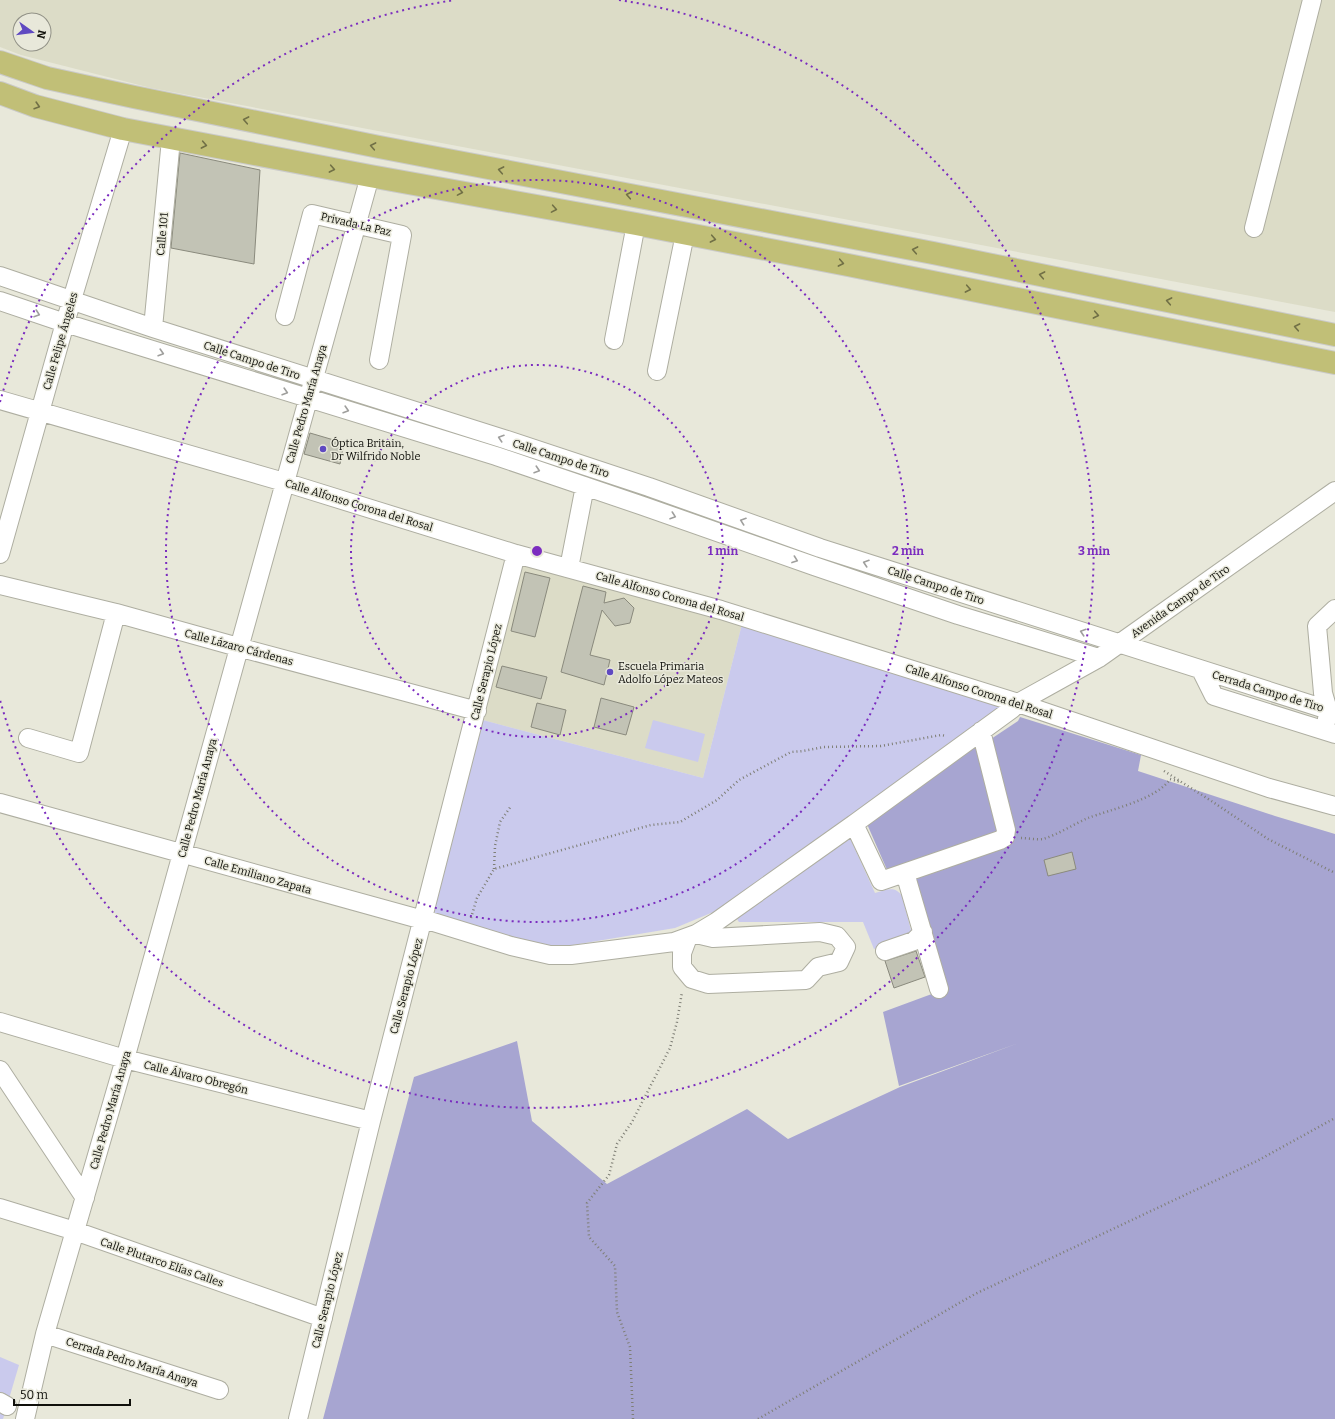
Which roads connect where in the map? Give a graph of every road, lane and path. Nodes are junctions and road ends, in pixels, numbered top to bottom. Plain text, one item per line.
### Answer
1 (1312, 0) edge
2 (0, 62) edge
3 (0, 93) edge
4 (123, 129) junction
5 (171, 139) junction
6 (370, 176) junction
7 (667, 203) junction
8 (357, 224) junction
9 (636, 224) junction
10 (1254, 228) dead end
11 (661, 229) junction
12 (685, 234) junction
13 (0, 276) edge
14 (0, 301) edge
15 (72, 301) junction
16 (285, 316) dead end
17 (65, 324) junction
18 (153, 328) junction
19 (1335, 335) edge
20 (614, 340) dead end
21 (1335, 341) edge
22 (379, 360) dead end
23 (1333, 362) edge
24 (657, 371) dead end
25 (314, 380) junction
26 (308, 399) junction
27 (0, 400) edge
28 (40, 411) junction
29 (284, 482) junction
30 (585, 486) junction
31 (649, 487) junction
32 (1335, 491) edge
33 (643, 506) junction
34 (820, 548) junction
35 (0, 554) edge
36 (516, 554) junction
37 (814, 566) junction
38 (569, 568) junction
39 (0, 585) edge
40 (966, 595) junction
41 (1335, 609) edge
42 (116, 613) junction
43 (958, 615) junction
44 (1120, 644) junction
45 (238, 647) junction
46 (1099, 658) junction
47 (1201, 670) junction
48 (1018, 703) junction
49 (1331, 710) edge
50 (477, 711) junction
51 (1330, 733) edge
52 (976, 735) junction
53 (28, 738) dead end
54 (1162, 771) dead end
55 (1185, 784) junction
56 (0, 803) edge
57 (510, 806) dead end
58 (1335, 806) edge
59 (854, 824) junction
60 (1005, 837) junction
61 (182, 854) junction
62 (494, 869) junction
63 (905, 872) junction
64 (1335, 873) edge
65 (423, 920) junction
66 (466, 932) junction
67 (923, 932) junction
68 (692, 936) junction
69 (885, 951) dead end
70 (692, 980) junction
71 (939, 989) dead end
72 (0, 1022) edge
73 (125, 1059) junction
74 (0, 1070) edge
75 (1335, 1118) edge
76 (371, 1121) junction
77 (85, 1198) junction
78 (0, 1208) edge
79 (75, 1231) junction
80 (323, 1318) junction
81 (46, 1334) junction
82 (220, 1390) dead end
83 (25, 1419) edge
84 (298, 1419) edge
85 (633, 1419) edge
86 (758, 1419) edge

1 - 10 street
7 -> 2 main road
3 -> 4 main road
4 - 5 main road
4 - 15 street, Calle Felipe Ángeles
5 -> 6 main road
5 - 18 street, Calle 101
6 - 8 street, Calle Pedro María Anaya
6 -> 9 main road
7 - 11 main road
19 -> 7 main road
8 - 16 street, Privada La Paz
8 - 22 street, Privada La Paz
8 - 25 street, Calle Pedro María Anaya
9 - 11 main road
9 - 20 street
11 - 12 main road
12 -> 23 main road
12 - 24 street
13 - 15 street, Calle Campo de Tiro
14 -> 17 street, Calle Campo de Tiro
15 - 17 street, Calle Felipe Ángeles
15 - 18 street, Calle Campo de Tiro
17 -> 26 street, Calle Campo de Tiro
17 - 28 street, Calle Felipe Ángeles
18 - 25 street, Calle Campo de Tiro
21 - 23 main road
25 - 26 street, Calle Pedro María Anaya
31 -> 25 street, Calle Campo de Tiro
26 - 29 street, Calle Pedro María Anaya
26 -> 30 street, Calle Campo de Tiro
27 - 28 street, Calle Alfonso Corona del Rosal
28 - 29 street, Calle Alfonso Corona del Rosal
28 - 35 street, Calle Felipe Ángeles
29 - 36 street, Calle Alfonso Corona del Rosal
29 - 45 street, Calle Pedro María Anaya
30 - 33 street, Calle Campo de Tiro
30 - 38 street
31 - 33 street
34 -> 31 street, Calle Campo de Tiro
32 - 44 street, Avenida Campo de Tiro
33 -> 37 street, Calle Campo de Tiro
34 - 37 street
40 -> 34 street, Calle Campo de Tiro
36 - 38 street, Calle Alfonso Corona del Rosal
36 - 50 street, Calle Serapio López
37 - 43 street, Calle Campo de Tiro
38 - 48 street, Calle Alfonso Corona del Rosal
39 - 42 street, Calle Lázaro Cárdenas
40 - 43 street
44 -> 40 street, Calle Campo de Tiro
41 - 49 street
42 - 45 street, Calle Lázaro Cárdenas
42 - 53 street
43 - 46 street, Calle Campo de Tiro
44 - 46 street, Avenida Campo de Tiro
44 - 47 street, Cerrada Campo de Tiro
45 - 50 street, Calle Lázaro Cárdenas
45 - 61 street, Calle Pedro María Anaya
46 - 48 street, Avenida Campo de Tiro
47 - 49 street, Cerrada Campo de Tiro
47 - 51 street, Cerrada Campo de Tiro
48 - 52 street, Avenida Campo de Tiro
48 - 58 street, Calle Alfonso Corona del Rosal
49 - 51 street
50 - 65 street, Calle Serapio López
52 - 59 street, Avenida Campo de Tiro
52 - 60 street
52 - 62 path
54 - 55 path
55 - 60 path
55 - 64 path
56 - 61 street, Calle Emiliano Zapata
57 - 62 path
59 - 63 street
59 - 68 street, Avenida Campo de Tiro
60 - 63 street
61 - 65 street, Calle Emiliano Zapata
61 - 73 street, Calle Pedro María Anaya
62 - 66 path
63 - 67 street
65 - 66 street, Calle Emiliano Zapata
65 - 76 street, Calle Serapio López
66 - 68 street, Calle Emiliano Zapata
67 - 69 street
67 - 71 street
68 - 70 street
68 - 70 street
70 - 85 path
72 - 73 street, Calle Álvaro Obregón
73 - 76 street, Calle Álvaro Obregón
73 - 77 street, Calle Pedro María Anaya
74 - 77 street
75 - 86 path
76 - 80 street, Calle Serapio López
77 - 79 street, Calle Pedro María Anaya
78 - 79 street, Calle Plutarco Elías Calles
79 - 80 street, Calle Plutarco Elías Calles
79 - 81 street, Calle Pedro María Anaya
80 - 84 street, Calle Serapio López
81 - 82 street, Cerrada Pedro María Anaya
81 - 83 street, Calle Pedro María Anaya

